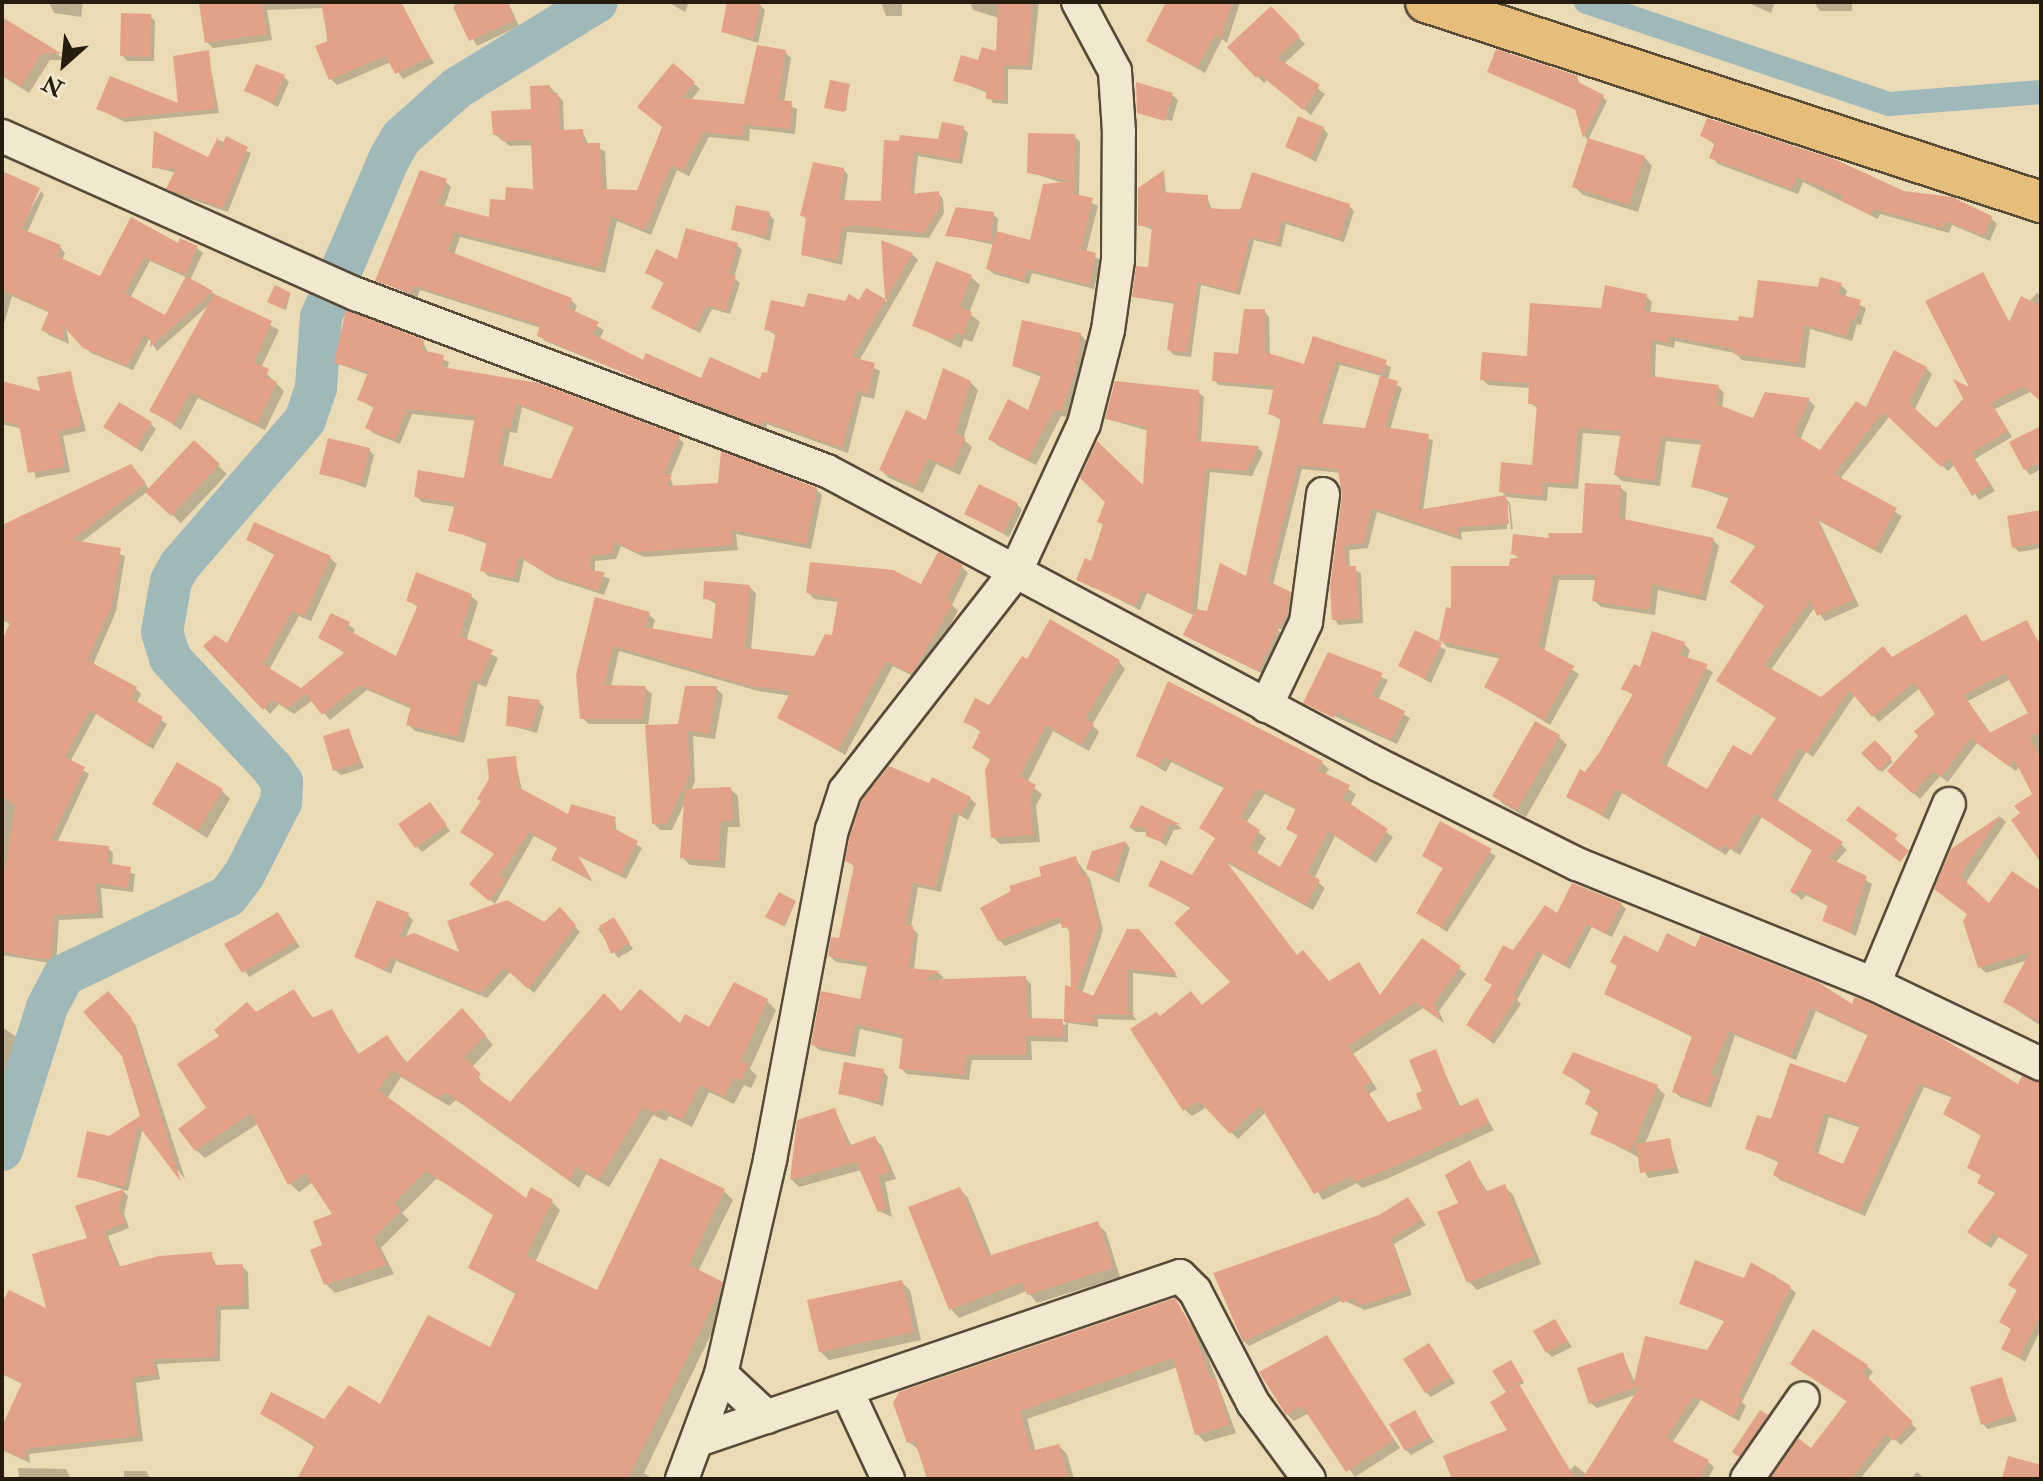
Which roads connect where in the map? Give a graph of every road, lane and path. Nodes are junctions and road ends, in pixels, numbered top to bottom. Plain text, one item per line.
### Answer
1 (1078, 2) edge
2 (1426, 2) edge
3 (2, 136) edge
4 (2041, 202) edge
5 (1323, 494) dead end
6 (1015, 573) junction
7 (1266, 706) junction
8 (1949, 804) dead end
9 (1874, 984) junction
10 (2041, 1064) edge
11 (721, 1374) junction
12 (847, 1391) junction
13 (1803, 1398) dead end
14 (767, 1417) junction
15 (698, 1440) junction
16 (682, 1479) edge
17 (888, 1479) edge
18 (1309, 1479) edge
19 (1747, 1479) edge

1 - 6 street
2 - 4 main road
3 - 6 street
5 - 7 street
6 - 7 street
6 - 11 street
7 - 9 street
8 - 9 street
9 - 10 street
11 - 14 street
11 - 15 street
12 - 14 street
12 - 17 street
12 - 18 street
13 - 19 street
14 - 15 street
15 - 16 street

